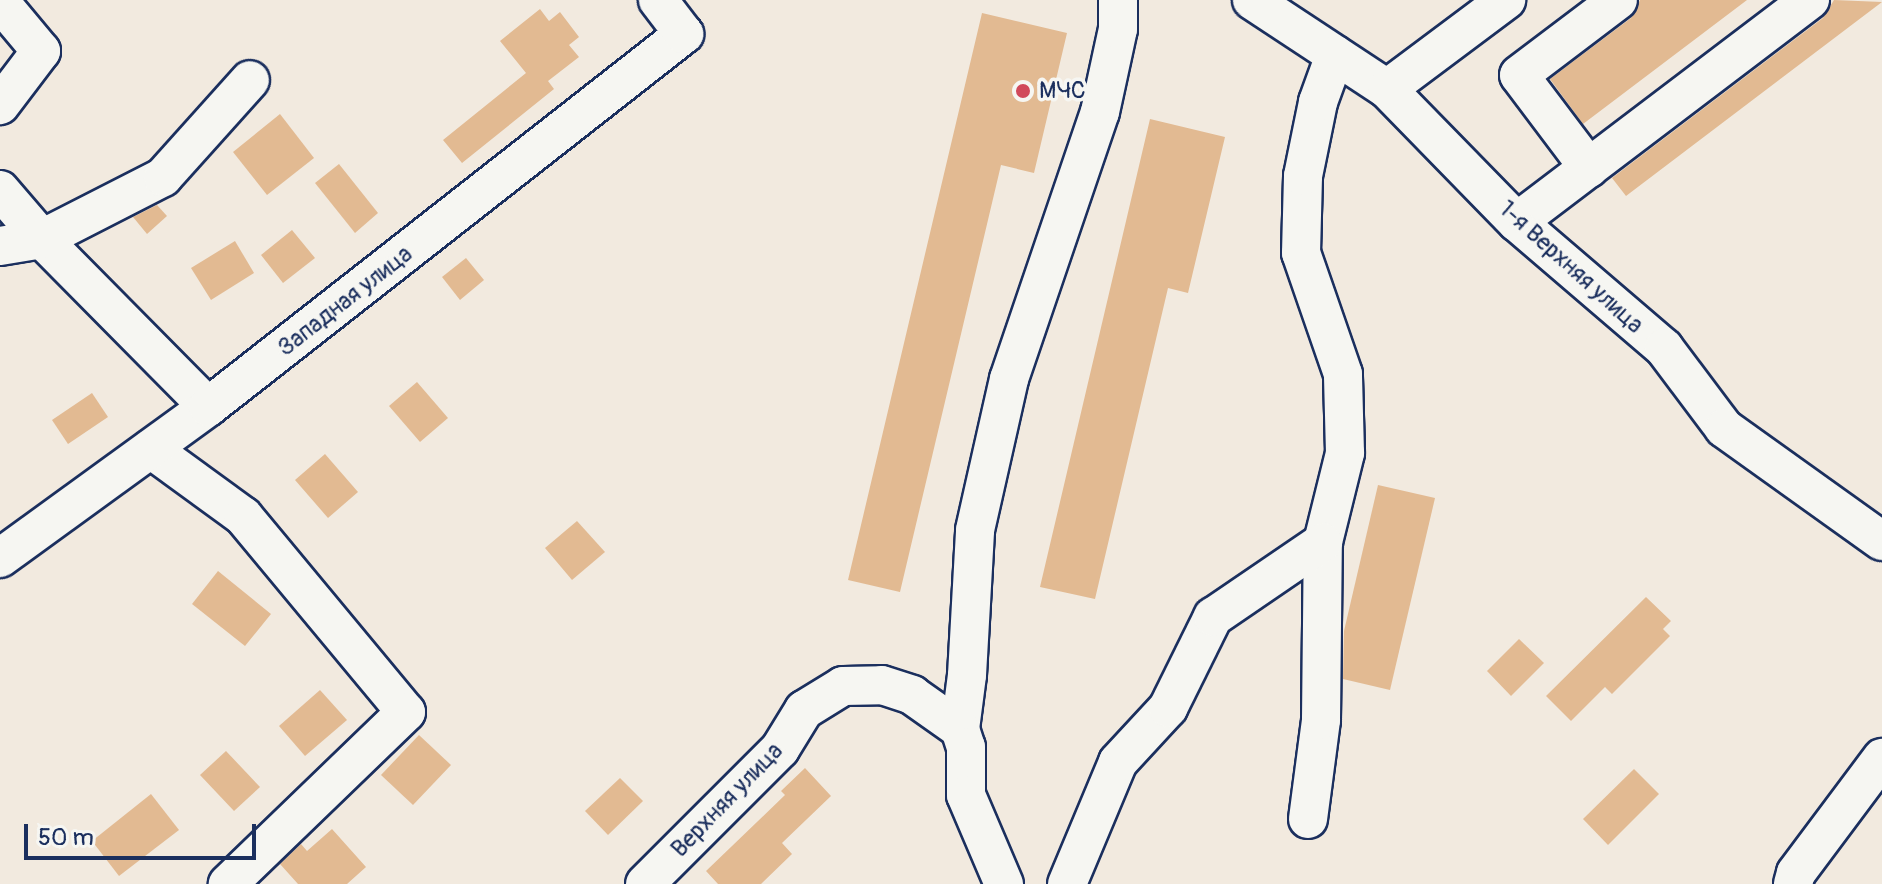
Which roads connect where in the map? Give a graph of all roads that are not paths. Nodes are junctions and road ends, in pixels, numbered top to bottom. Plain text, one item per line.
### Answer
1 (658, 0) edge
2 (1118, 0) edge
3 (1252, 0) edge
4 (1506, 0) edge
5 (1618, 0) edge
6 (1810, 0) edge
7 (0, 2) edge
8 (1302, 13) edge
9 (1335, 55) junction
10 (250, 80) dead end
11 (1387, 89) junction
12 (0, 105) edge
13 (1589, 168) junction
14 (0, 190) edge
15 (1517, 222) junction
16 (42, 239) junction
17 (0, 246) edge
18 (208, 407) junction
19 (151, 449) junction
20 (1882, 541) edge
21 (1323, 542) junction
22 (0, 558) edge
23 (960, 729) junction
24 (1882, 758) edge
25 (1838, 818) junction
26 (1308, 819) dead end
27 (228, 884) edge
28 (645, 884) edge
29 (1004, 884) edge
30 (1067, 884) edge
31 (1763, 884) edge
32 (1793, 884) edge

1 - 18 street, Западная улица
2 - 23 street
3 - 8 street, 1-я Верхняя улица
4 - 11 street
5 - 13 street
6 - 13 street
7 - 12 street
8 - 9 street, 1-я Верхняя улица
9 - 11 street, 1-я Верхняя улица
9 - 21 street
10 - 16 street
11 - 15 street, 1-я Верхняя улица
13 - 15 street
14 - 16 street
15 - 20 street, 1-я Верхняя улица
16 - 17 street
16 - 18 street
18 - 19 street, Западная улица
19 - 22 street, Западная улица
19 - 27 street
21 - 26 street
21 - 30 street
23 - 28 street, Верхняя улица
23 - 29 street
24 - 25 street
25 - 31 street
25 - 32 street

